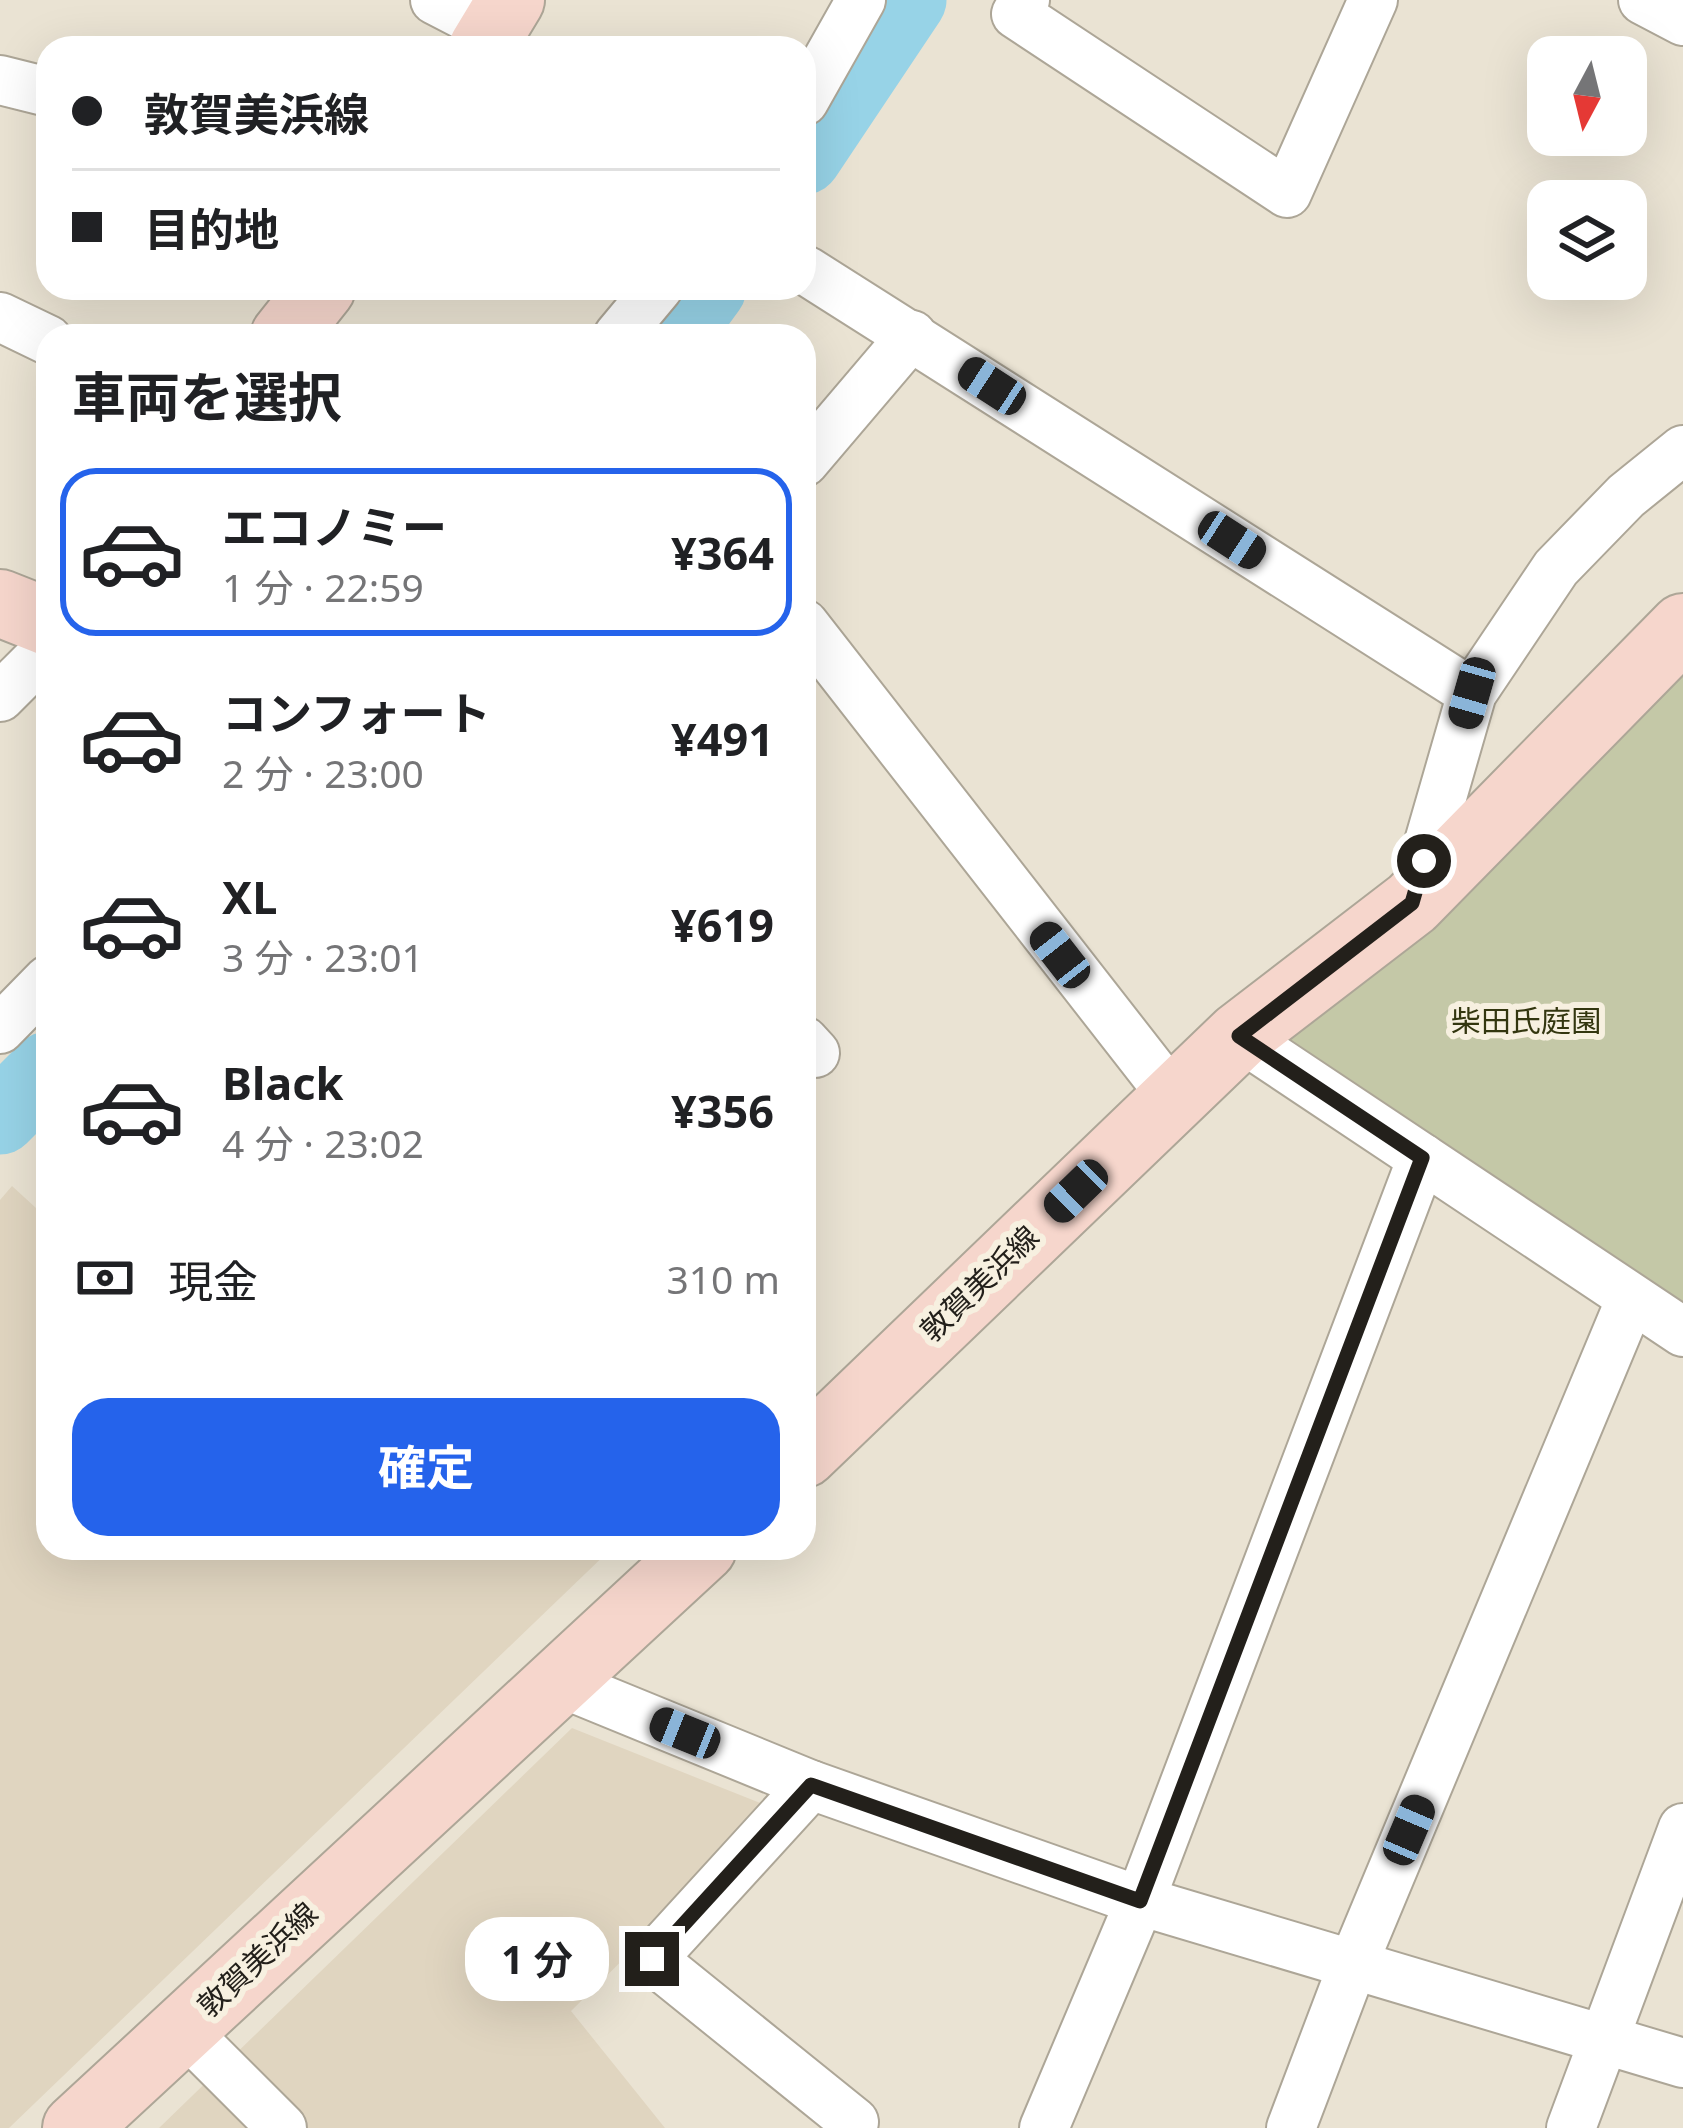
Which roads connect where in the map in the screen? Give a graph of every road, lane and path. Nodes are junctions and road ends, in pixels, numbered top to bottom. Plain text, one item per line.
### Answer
1 (435, 0) edge
2 (861, 0) edge
3 (1025, 0) edge
4 (1372, 0) edge
5 (1643, 0) edge
6 (1683, 21) edge
7 (495, 26) edge
8 (0, 80) edge
9 (816, 80) edge
10 (36, 89) edge
11 (816, 276) edge
12 (312, 300) edge
13 (648, 300) edge
14 (0, 317) edge
15 (294, 324) edge
16 (628, 324) edge
17 (36, 334) edge
18 (912, 335) junction
19 (816, 448) edge
20 (1683, 450) edge
21 (0, 604) edge
22 (36, 618) edge
23 (1683, 626) edge
24 (36, 661) edge
25 (819, 680) edge
26 (1472, 693) junction
27 (0, 697) edge
28 (1412, 903) junction
29 (36, 992) edge
30 (0, 1029) edge
31 (1239, 1036) junction
32 (1173, 1097) junction
33 (1422, 1158) junction
34 (1630, 1301) junction
35 (1683, 1332) edge
36 (816, 1433) edge
37 (690, 1560) edge
38 (559, 1682) junction
39 (811, 1785) junction
40 (1683, 1828) edge
41 (1140, 1901) junction
42 (1354, 1963) junction
43 (183, 2029) junction
44 (1604, 2040) junction
45 (1683, 2063) edge
46 (854, 2122) dead end
47 (76, 2128) edge
48 (282, 2128) edge
49 (1044, 2128) edge
50 (1291, 2128) edge
51 (1570, 2128) edge

1 - 7 street
2 - 9 street
3 - 4 street
5 - 6 street
8 - 10 street
11 - 18 street
12 - 15 main road
13 - 16 street
14 - 17 street
18 - 19 street
18 - 26 street
20 - 26 street
21 - 22 main road
23 - 28 main road, 敦賀美浜線
24 - 27 street
25 - 32 street
26 - 28 street
28 - 31 main road, 敦賀美浜線
29 - 30 street
31 - 32 main road, 敦賀美浜線
31 - 33 street
32 - 36 main road, 敦賀美浜線
33 - 34 street
33 - 41 street
34 - 35 street
34 - 42 street
37 - 38 main road, 敦賀美浜線
38 - 39 street
38 - 43 main road, 敦賀美浜線
39 - 41 street
39 - 46 street
40 - 44 street
41 - 42 street
41 - 49 street
42 - 44 street
42 - 50 street
43 - 47 main road, 敦賀美浜線
43 - 48 street
44 - 45 street
44 - 51 street

